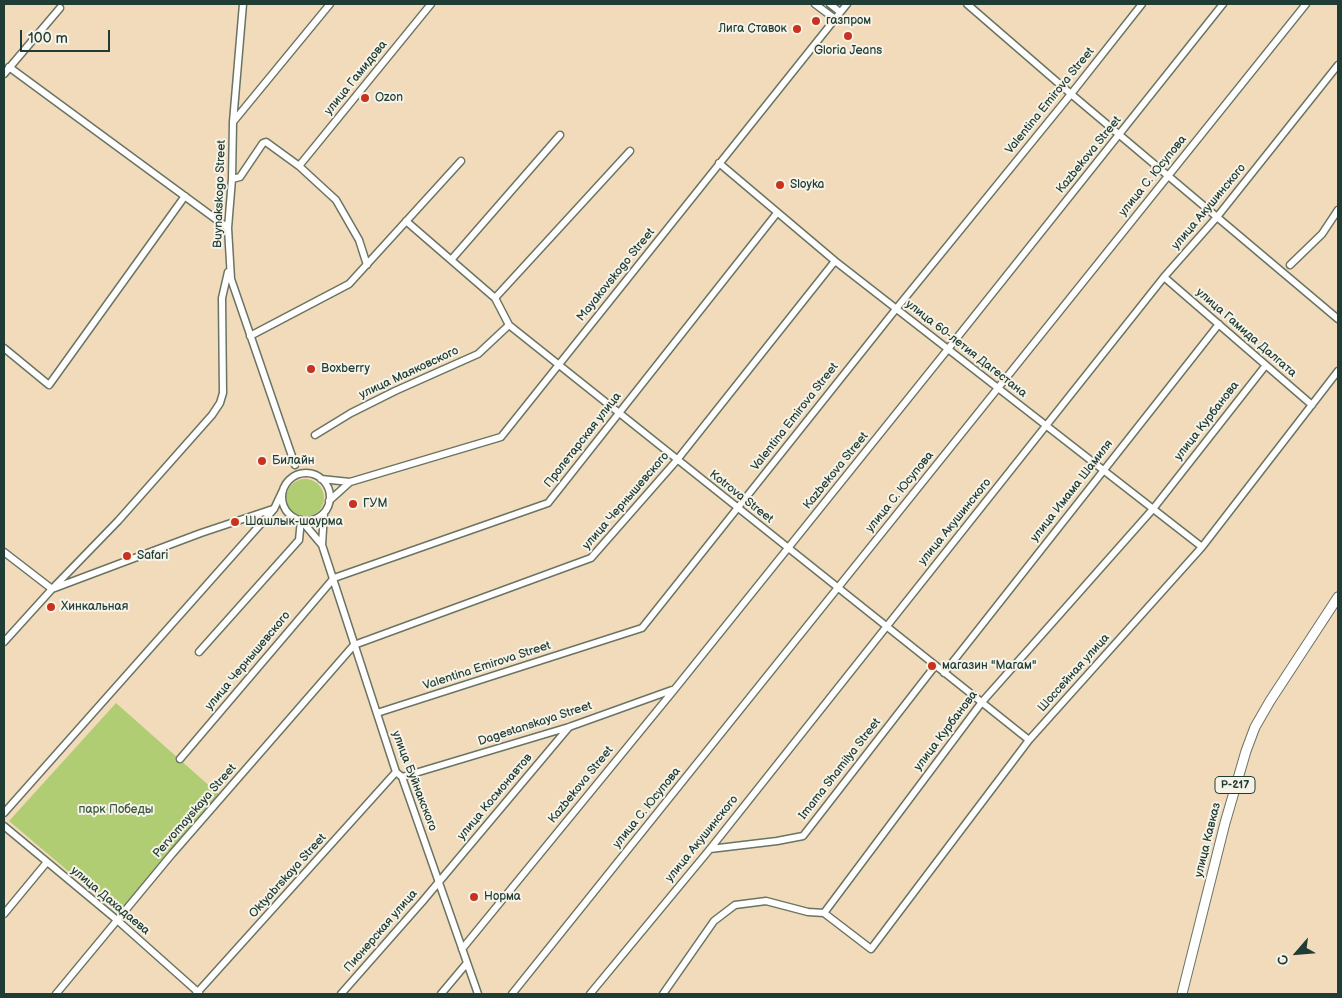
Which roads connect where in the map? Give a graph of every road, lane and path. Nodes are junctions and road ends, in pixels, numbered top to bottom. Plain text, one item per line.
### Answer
1 (243, 4) edge
2 (330, 4) edge
3 (431, 4) edge
4 (816, 4) edge
5 (830, 4) edge
6 (847, 4) edge
7 (967, 4) edge
8 (1142, 4) edge
9 (1223, 4) edge
10 (1306, 4) edge
11 (60, 8) dead end
12 (840, 12) junction
13 (835, 19) junction
14 (1338, 66) edge
15 (9, 67) junction
16 (4, 74) edge
17 (1070, 94) junction
18 (233, 122) junction
19 (560, 135) dead end
20 (1119, 135) junction
21 (630, 151) dead end
22 (461, 160) dead end
23 (720, 163) junction
24 (299, 166) junction
25 (1167, 176) junction
26 (232, 179) junction
27 (184, 196) junction
28 (1338, 210) edge
29 (777, 213) junction
30 (1217, 217) junction
31 (406, 221) junction
32 (228, 228) junction
33 (451, 260) junction
34 (835, 262) junction
35 (367, 265) junction
36 (1290, 265) dead end
37 (230, 266) junction
38 (1164, 277) junction
39 (495, 298) junction
40 (896, 308) junction
41 (1338, 319) edge
42 (1219, 324) junction
43 (509, 325) junction
44 (250, 336) junction
45 (4, 348) edge
46 (948, 349) junction
47 (1266, 365) junction
48 (558, 366) junction
49 (1338, 371) edge
50 (998, 388) junction
51 (1312, 405) junction
52 (618, 414) junction
53 (1046, 426) junction
54 (315, 436) dead end
55 (676, 460) junction
56 (295, 464) junction
57 (1103, 470) junction
58 (308, 473) junction
59 (321, 479) junction
60 (350, 482) junction
61 (286, 483) junction
62 (283, 490) junction
63 (329, 501) junction
64 (737, 508) junction
65 (274, 509) junction
66 (1153, 509) junction
67 (324, 512) junction
68 (289, 514) junction
69 (301, 520) junction
70 (322, 545) junction
71 (1202, 547) junction
72 (788, 548) junction
73 (4, 552) edge
74 (334, 578) junction
75 (837, 588) junction
76 (52, 589) junction
77 (1338, 597) edge
78 (886, 626) junction
79 (4, 642) edge
80 (354, 646) junction
81 (199, 652) dead end
82 (935, 666) junction
83 (944, 673) junction
84 (674, 690) junction
85 (982, 702) junction
86 (377, 713) junction
87 (569, 727) junction
88 (1029, 740) junction
89 (180, 759) dead end
90 (396, 772) junction
91 (402, 777) junction
92 (4, 813) edge
93 (4, 826) edge
94 (710, 849) junction
95 (47, 862) junction
96 (439, 882) junction
97 (824, 913) junction
98 (4, 914) edge
99 (117, 920) junction
100 (462, 948) junction
101 (467, 963) junction
102 (56, 994) edge
103 (198, 994) edge
104 (341, 994) edge
105 (441, 994) edge
106 (478, 994) edge
107 (512, 994) edge
108 (590, 994) edge
109 (663, 994) edge
110 (1182, 994) edge

1 - 18 street, Buynakskogo Street
2 - 18 street
3 - 24 street, улица Гамидова
4 - 13 street
5 - 12 street
6 - 12 street, Mayakovskogo Street
7 - 17 street
8 - 17 street, Valentina Emirova Street
9 - 20 street, Kazbekova Street
10 - 25 street, улица С. Юсупова
11 - 15 street
12 - 13 street, Mayakovskogo Street
13 - 23 street, Mayakovskogo Street
14 - 30 street, улица Акушинского
15 - 16 street
15 - 27 street
17 - 20 street
17 - 40 street, Valentina Emirova Street
18 - 26 street, Buynakskogo Street
19 - 33 street
20 - 25 street
20 - 46 street, Kazbekova Street
21 - 39 street
22 - 31 street
23 - 29 street, улица 60-летия Дагестана
23 - 48 street, Mayakovskogo Street
24 - 26 street
24 - 35 street
25 - 30 street
25 - 50 street, улица С. Юсупова
26 - 32 street, Buynakskogo Street
27 - 32 street
27 - 45 street
28 - 36 street
29 - 34 street, улица 60-летия Дагестана
29 - 52 street, Пролетарская улица
30 - 38 street, улица Акушинского
30 - 41 street
31 - 33 street, Kotrova Street
31 - 35 street
32 - 37 street, Buynakskogo Street
33 - 39 street, Kotrova Street
34 - 40 street, улица 60-летия Дагестана
34 - 55 street, улица Чернышевского
35 - 44 street
37 - 44 street, Buynakskogo Street
37 - 76 street
38 - 42 street, улица Гамида Далгата
38 - 53 street, улица Акушинского
39 - 43 street, Kotrova Street
40 - 46 street, улица 60-летия Дагестана
40 - 64 street, Valentina Emirova Street
42 - 47 street, улица Гамида Далгата
42 - 57 street, улица Имама Шамиля
43 - 48 street, Kotrova Street
43 - 54 street, улица Маяковского
44 - 56 street, Buynakskogo Street
46 - 50 street, улица 60-летия Дагестана
46 - 72 street, Kazbekova Street
47 - 51 street, улица Гамида Далгата
47 - 66 street, улица Курбанова
48 - 52 street, Kotrova Street
48 - 60 street, Mayakovskogo Street
49 - 51 street, Шоссейная улица
50 - 53 street, улица 60-летия Дагестана
50 - 75 street, улица С. Юсупова
51 - 71 street, Шоссейная улица
52 - 55 street, Kotrova Street
52 - 74 street, Пролетарская улица
53 - 57 street, улица 60-летия Дагестана
53 - 78 street, улица Акушинского
55 - 64 street, Kotrova Street
55 - 80 street, улица Чернышевского
56 - 58 street
56 - 61 street
57 - 66 street, улица 60-летия Дагестана
57 - 83 street, улица Имама Шамиля
58 - 59 street
58 - 61 street
59 - 60 street
59 - 63 street
60 - 63 street
61 - 62 street
62 - 65 street
62 - 68 street
63 - 67 street
64 - 72 street, Kotrova Street
64 - 86 street, Valentina Emirova Street
65 - 68 street
65 - 76 street
65 - 92 street
66 - 71 street, улица 60-летия Дагестана
66 - 85 street, улица Курбанова
67 - 69 street
67 - 70 street
68 - 69 street
69 - 70 street
69 - 81 street
70 - 74 street, улица Буйнакского
71 - 88 street, Шоссейная улица
72 - 75 street, Kotrova Street
72 - 84 street, Kazbekova Street
73 - 76 street
74 - 80 street, улица Буйнакского
74 - 89 street, улица Чернышевского
75 - 78 street, Kotrova Street
75 - 107 street, улица С. Юсупова
76 - 79 street
77 - 110 highway, улица Кавказ / Р-217
78 - 82 street, Kotrova Street
78 - 94 street, улица Акушинского
80 - 86 street, улица Буйнакского
80 - 99 street, Pervomayskaya Street
82 - 83 street, Kotrova Street
82 - 94 street, Imama Shamilya Street
83 - 85 street, Kotrova Street
84 - 87 street, Dagestanskaya Street
84 - 100 street, Kazbekova Street
85 - 88 street, Kotrova Street
85 - 97 street, улица Курбанова
86 - 90 street, улица Буйнакского
87 - 91 street, Dagestanskaya Street
87 - 96 street, улица Космонавтов
88 - 97 street, Шоссейная улица
90 - 91 street, улица Буйнакского
90 - 103 street, Oktyabrskaya Street
91 - 96 street, улица Буйнакского
93 - 95 street, улица Дахадаева
94 - 108 street, улица Акушинского
95 - 98 street
95 - 99 street, улица Дахадаева
96 - 100 street, улица Буйнакского
96 - 104 street, Пионерская улица
97 - 109 street
99 - 102 street, Pervomayskaya Street
99 - 103 street, улица Дахадаева
100 - 101 street, улица Буйнакского
101 - 105 street
101 - 106 street, улица Буйнакского

